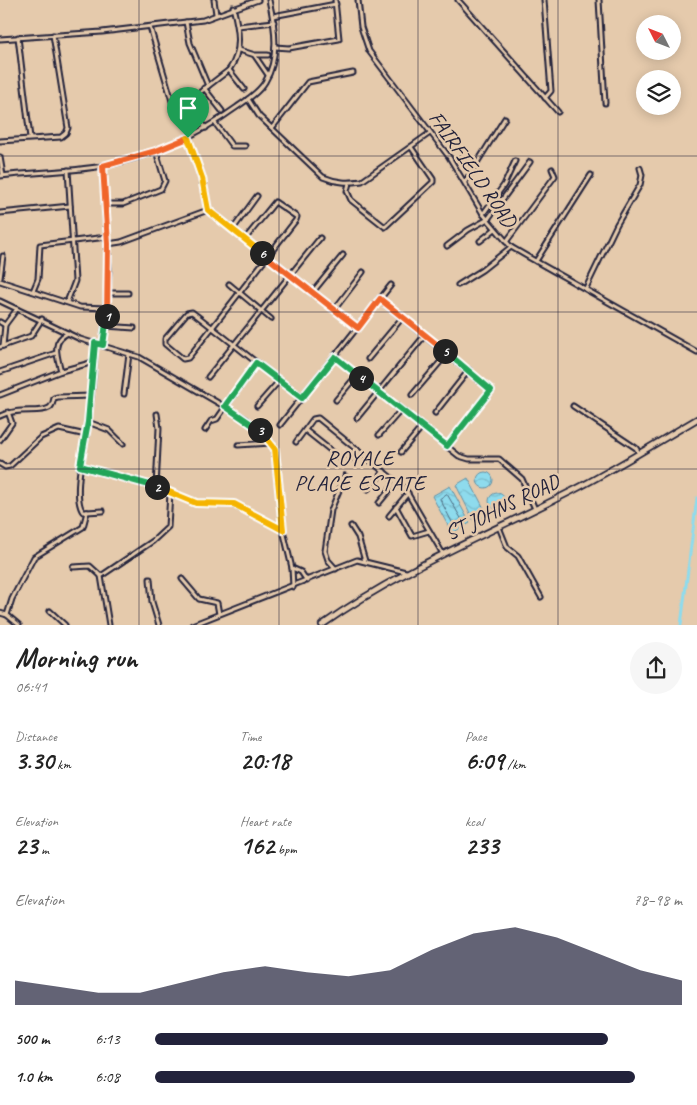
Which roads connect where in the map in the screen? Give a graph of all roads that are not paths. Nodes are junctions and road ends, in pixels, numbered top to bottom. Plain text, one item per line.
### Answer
1 (214, 0) edge
2 (258, 0) edge
3 (269, 0) edge
4 (358, 0) edge
5 (458, 0) edge
6 (544, 0) edge
7 (599, 0) edge
8 (335, 2) edge
9 (233, 7) junction
10 (216, 14) junction
11 (273, 16) junction
12 (186, 22) junction
13 (274, 22) junction
14 (238, 26) junction
15 (150, 27) junction
16 (53, 35) junction
17 (18, 37) junction
18 (0, 39) edge
19 (275, 48) junction
20 (239, 50) junction
21 (255, 55) junction
22 (268, 55) dead end
23 (229, 70) junction
24 (353, 73) dead end
25 (268, 75) junction
26 (208, 86) junction
27 (204, 88) junction
28 (244, 89) dead end
29 (545, 98) junction
30 (248, 99) junction
31 (186, 103) junction
32 (605, 103) dead end
33 (222, 111) dead end
34 (558, 112) dead end
35 (505, 118) dead end
36 (214, 123) junction
37 (206, 128) junction
38 (272, 128) junction
39 (430, 133) junction
40 (30, 138) junction
41 (188, 138) junction
42 (0, 141) edge
43 (245, 146) dead end
44 (411, 147) junction
45 (156, 151) junction
46 (0, 157) edge
47 (514, 161) dead end
48 (530, 162) dead end
49 (103, 166) junction
50 (640, 168) dead end
51 (552, 169) dead end
52 (68, 170) junction
53 (591, 175) dead end
54 (1, 176) edge
55 (465, 182) junction
56 (349, 183) junction
57 (257, 196) dead end
58 (105, 204) junction
59 (70, 206) junction
60 (208, 210) junction
61 (0, 213) edge
62 (484, 214) junction
63 (488, 219) junction
64 (233, 229) junction
65 (495, 229) junction
66 (107, 237) junction
67 (320, 238) dead end
68 (244, 239) junction
69 (480, 241) dead end
70 (73, 242) junction
71 (506, 242) junction
72 (108, 244) junction
73 (447, 246) dead end
74 (511, 247) junction
75 (343, 255) dead end
76 (3, 256) dead end
77 (267, 257) junction
78 (536, 261) junction
79 (363, 272) dead end
80 (289, 275) junction
81 (0, 279) edge
82 (229, 284) dead end
83 (391, 285) dead end
84 (458, 285) dead end
85 (586, 288) junction
86 (33, 291) junction
87 (109, 292) junction
88 (239, 292) junction
89 (128, 293) dead end
90 (312, 294) junction
91 (380, 299) junction
92 (0, 301) edge
93 (66, 302) junction
94 (107, 308) junction
95 (17, 309) junction
96 (334, 310) junction
97 (262, 311) junction
98 (402, 318) junction
99 (42, 319) junction
100 (271, 319) dead end
101 (0, 322) edge
102 (5, 325) junction
103 (106, 326) junction
104 (134, 328) dead end
105 (212, 328) junction
106 (358, 328) junction
107 (68, 333) junction
108 (425, 335) junction
109 (95, 343) junction
110 (234, 344) junction
111 (103, 345) junction
112 (1, 346) edge
113 (697, 352) edge
114 (56, 353) junction
115 (448, 353) junction
116 (129, 354) junction
117 (335, 357) junction
118 (368, 359) dead end
119 (94, 362) junction
120 (256, 363) junction
121 (469, 370) junction
122 (61, 371) junction
123 (0, 372) edge
124 (357, 375) junction
125 (208, 377) dead end
126 (279, 381) junction
127 (378, 392) junction
128 (0, 394) edge
129 (124, 394) dead end
130 (412, 395) dead end
131 (91, 396) junction
132 (302, 398) junction
133 (336, 400) dead end
134 (225, 406) junction
135 (257, 406) dead end
136 (574, 406) dead end
137 (401, 410) junction
138 (8, 412) junction
139 (435, 413) dead end
140 (157, 414) dead end
141 (0, 416) edge
142 (357, 418) dead end
143 (697, 418) edge
144 (88, 422) junction
145 (280, 425) dead end
146 (422, 427) junction
147 (204, 430) dead end
148 (305, 430) junction
149 (86, 435) junction
150 (380, 435) dead end
151 (0, 440) edge
152 (296, 442) dead end
153 (271, 443) junction
154 (123, 444) dead end
155 (238, 445) dead end
156 (447, 446) junction
157 (357, 449) junction
158 (401, 452) dead end
159 (639, 453) junction
160 (0, 464) edge
161 (80, 466) junction
162 (384, 471) junction
163 (345, 476) dead end
164 (397, 481) junction
165 (156, 486) junction
166 (368, 489) dead end
167 (170, 493) junction
168 (408, 493) junction
169 (379, 503) dead end
170 (396, 507) junction
171 (103, 510) dead end
172 (535, 510) junction
173 (87, 512) junction
174 (388, 516) dead end
175 (351, 526) dead end
176 (499, 527) junction
177 (283, 530) junction
178 (429, 531) junction
179 (443, 554) junction
180 (365, 561) junction
181 (73, 567) dead end
182 (292, 568) junction
183 (336, 569) junction
184 (410, 572) junction
185 (303, 574) junction
186 (101, 576) junction
187 (150, 579) dead end
188 (182, 579) dead end
189 (314, 579) junction
190 (307, 581) junction
191 (294, 587) junction
192 (541, 597) dead end
193 (50, 611) dead end
194 (0, 613) edge
195 (219, 614) junction
196 (7, 615) junction
197 (19, 625) edge
198 (65, 625) edge
199 (109, 625) edge
200 (159, 625) edge
201 (192, 625) edge
202 (322, 625) edge

1 - 10 street
2 - 9 street
3 - 11 street
4 - 39 street, FAIRFIELD ROAD
5 - 29 street
6 - 29 street
7 - 32 street
8 - 11 street
8 - 19 street
9 - 10 street
9 - 14 street
10 - 12 street
11 - 13 street
12 - 15 street
12 - 26 street
13 - 14 street
13 - 19 street
14 - 20 street
15 - 16 street
15 - 31 street
16 - 17 street
16 - 40 street
17 - 18 street
17 - 40 street
19 - 25 street
20 - 21 street
20 - 23 street
21 - 22 street
21 - 25 street
23 - 26 street
23 - 28 street
24 - 38 street
25 - 30 street
26 - 27 street
27 - 31 street
27 - 33 street
29 - 34 street
30 - 36 street
30 - 38 street
31 - 37 street
35 - 55 street
36 - 37 street
36 - 43 street
37 - 41 street
38 - 56 street
39 - 44 street
39 - 55 street, FAIRFIELD ROAD
40 - 42 street
41 - 45 street
41 - 60 street
44 - 56 street
44 - 56 street
45 - 49 street
45 - 58 street
46 - 54 street
47 - 62 street
48 - 63 street
49 - 52 street
49 - 58 street
50 - 85 street
51 - 71 street
52 - 54 street
52 - 59 street
53 - 78 street
55 - 62 street, FAIRFIELD ROAD
57 - 64 street
58 - 66 street
59 - 61 street
59 - 70 street
60 - 64 street
60 - 72 street
62 - 63 street, FAIRFIELD ROAD
63 - 65 street, FAIRFIELD ROAD
63 - 73 street
64 - 68 street
65 - 69 street
65 - 71 street, FAIRFIELD ROAD
66 - 70 street
66 - 72 street
67 - 80 street
68 - 77 street
68 - 77 street
70 - 86 street
70 - 93 street
71 - 74 street, FAIRFIELD ROAD
72 - 87 street
74 - 78 street, FAIRFIELD ROAD
74 - 84 street
75 - 90 street
76 - 81 street
77 - 80 street
77 - 88 street
78 - 85 street, FAIRFIELD ROAD
79 - 96 street
80 - 90 street
80 - 97 street
81 - 86 street
82 - 88 street
83 - 91 street
85 - 113 street, FAIRFIELD ROAD
86 - 93 street
87 - 89 street
87 - 94 street
88 - 97 street
88 - 105 street
90 - 96 street
91 - 98 street
91 - 106 street
92 - 95 street
93 - 94 street
94 - 103 street
95 - 99 street
95 - 102 street
96 - 106 street
97 - 100 street
97 - 110 street
98 - 108 street
98 - 118 street
99 - 107 street
99 - 112 street
101 - 102 street
102 - 112 street
103 - 104 street
103 - 111 street
105 - 105 street
105 - 110 street
106 - 117 street
107 - 109 street
107 - 114 street
108 - 115 street
108 - 127 street
109 - 111 street
109 - 119 street
110 - 120 street
110 - 125 street
111 - 116 street
114 - 122 street
114 - 123 street
115 - 121 street
115 - 130 street
116 - 129 street
116 - 134 street
117 - 124 street
117 - 132 street
119 - 122 street
119 - 131 street
120 - 126 street
120 - 134 street
121 - 139 street
121 - 156 street
122 - 128 street
124 - 127 street
124 - 133 street
126 - 132 street
126 - 135 street
127 - 137 street
127 - 142 street
131 - 138 street
131 - 144 street
132 - 145 street
134 - 147 street
134 - 153 street
136 - 159 street
137 - 146 street
137 - 150 street
138 - 141 street
138 - 151 street
140 - 165 street
143 - 159 main road, ST JOHNS ROAD
144 - 149 street
144 - 154 street
146 - 156 street
146 - 158 street
148 - 152 street
148 - 157 street
148 - 157 street
149 - 160 street
149 - 161 street
153 - 155 street
153 - 177 street
156 - 172 street
157 - 162 street
159 - 172 main road, ST JOHNS ROAD
161 - 165 street
161 - 173 street
162 - 164 street
162 - 166 street
163 - 183 street
164 - 168 street
164 - 169 street
165 - 167 street
167 - 177 street
167 - 186 street
168 - 170 street
168 - 178 street
170 - 174 street
170 - 178 street
171 - 173 street
172 - 176 main road, ST JOHNS ROAD
173 - 196 street
175 - 180 street
176 - 179 main road, ST JOHNS ROAD
176 - 192 street
177 - 182 street
178 - 179 street
179 - 184 main road, ST JOHNS ROAD
180 - 183 street
180 - 184 street
181 - 186 street
182 - 185 street
182 - 191 street
183 - 189 street
184 - 202 main road, ST JOHNS ROAD
185 - 189 street
185 - 190 street
186 - 199 street
187 - 200 street
188 - 195 street
189 - 190 street
190 - 191 street
191 - 195 street
193 - 198 street
194 - 196 street
195 - 201 street
196 - 197 street

